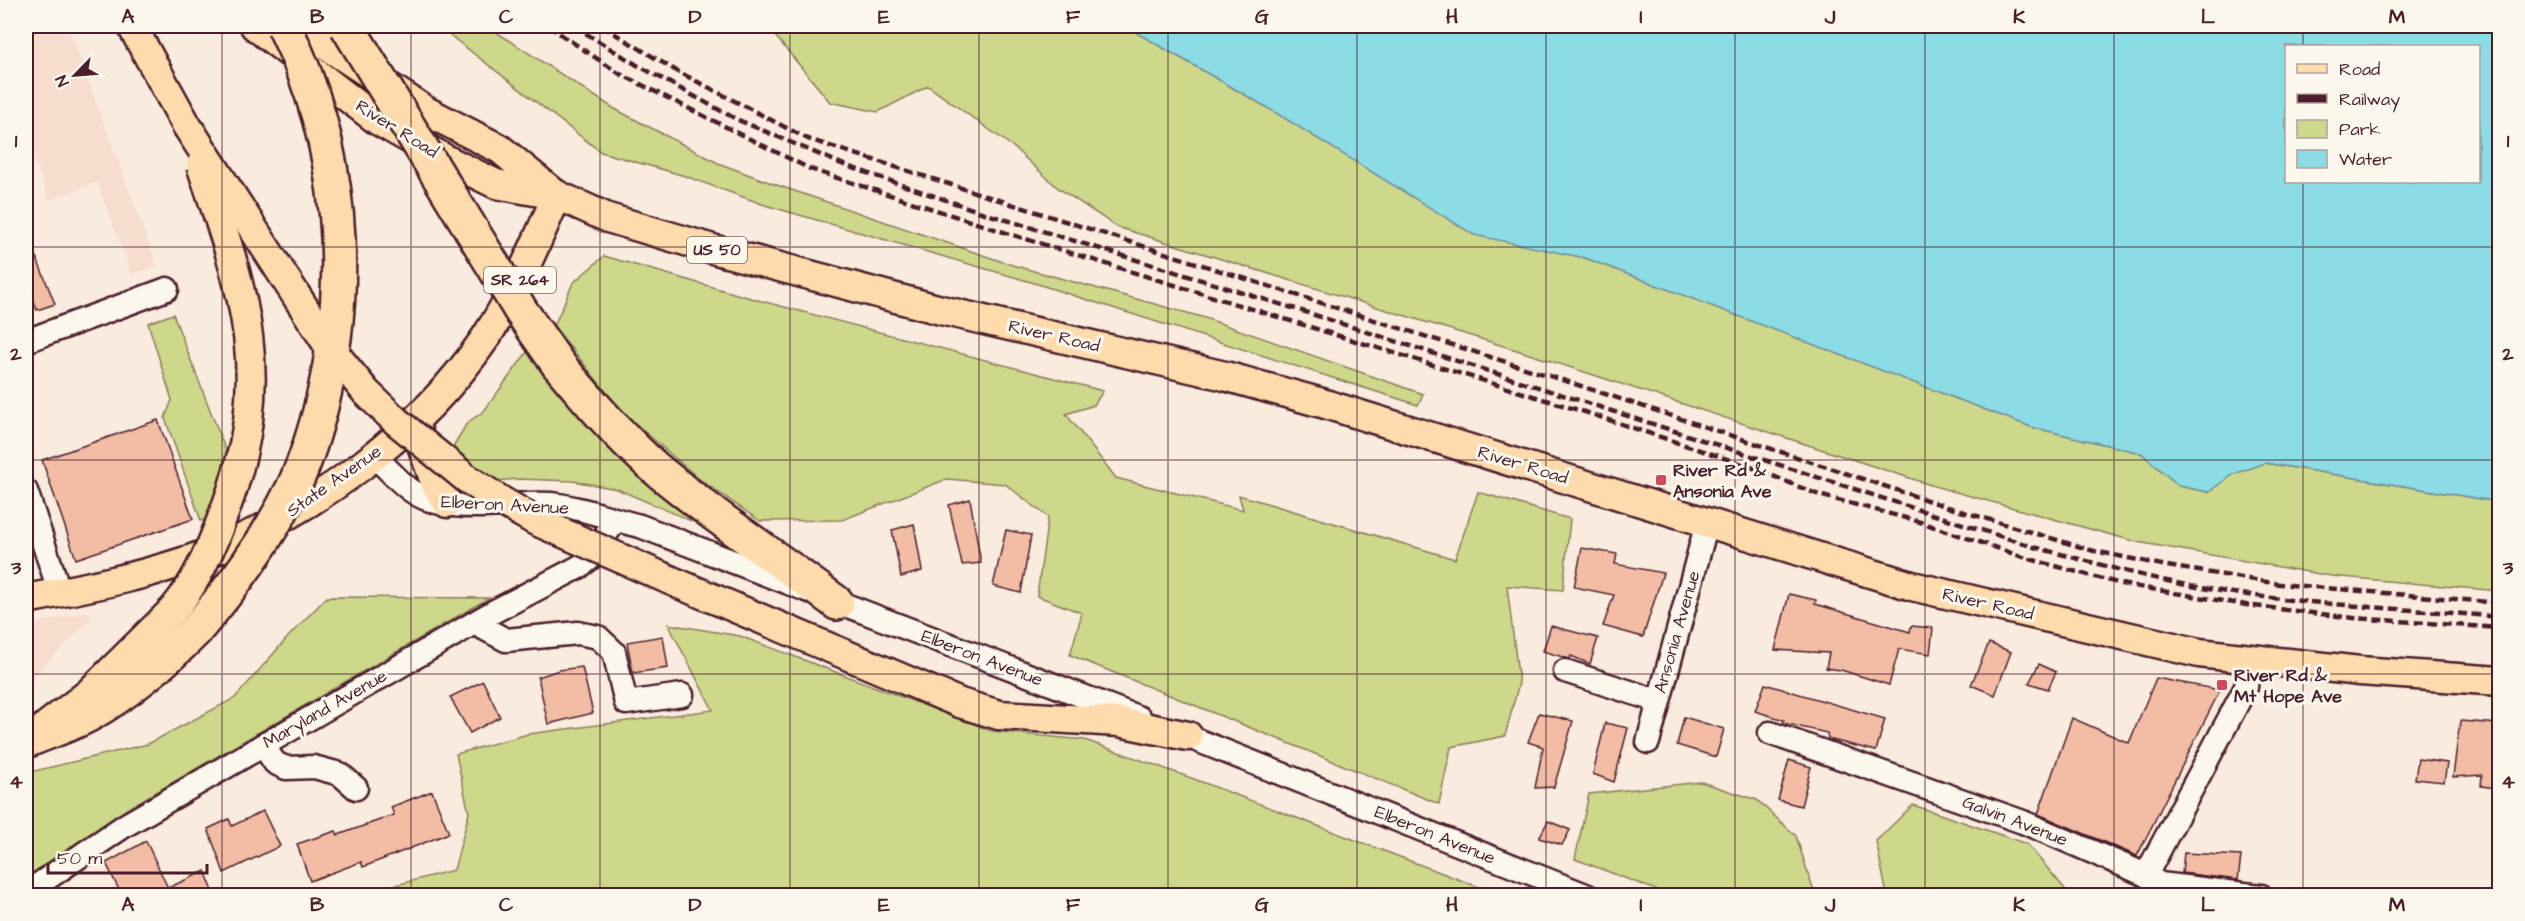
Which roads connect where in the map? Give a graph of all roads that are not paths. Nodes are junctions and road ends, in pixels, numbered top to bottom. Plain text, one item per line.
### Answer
1 (132, 26) edge
2 (255, 26) edge
3 (284, 26) edge
4 (297, 26) edge
5 (346, 26) edge
6 (187, 126) junction
7 (557, 195) junction
8 (167, 289) dead end
9 (26, 341) edge
10 (413, 420) junction
11 (375, 456) junction
12 (26, 491) edge
13 (447, 503) junction
14 (615, 520) junction
15 (1707, 523) junction
16 (60, 592) junction
17 (26, 599) edge
18 (837, 603) junction
19 (185, 620) junction
20 (474, 623) junction
21 (2249, 660) junction
22 (1565, 671) dead end
23 (2499, 681) edge
24 (682, 695) dead end
25 (1658, 701) junction
26 (1770, 733) dead end
27 (1188, 736) junction
28 (26, 741) edge
29 (1648, 742) dead end
30 (263, 745) junction
31 (356, 789) dead end
32 (2146, 875) junction
33 (26, 893) edge
34 (1588, 896) edge
35 (2261, 896) edge

1 - 6 main road
2 - 7 main road, River Road / US 50
3 - 19 highway, bridge
4 - 7 main road, River Road / US 50
5 - 18 highway, bridge
6 - 19 main road, bridge
6 - 27 main road, bridge
7 - 10 main road, State Avenue / SR 264
7 - 15 main road, River Road / US 50
8 - 9 street
10 - 11 main road, State Avenue / SR 264
10 - 13 main road
11 - 13 street, Elberon Avenue
11 - 16 main road, State Avenue / SR 264
12 - 16 street
13 - 14 street, Elberon Avenue
14 - 18 street, Elberon Avenue
14 - 20 street, Maryland Avenue
15 - 21 main road, River Road / US 50
15 - 25 street, Ansonia Avenue
16 - 17 main road, State Avenue / SR 264
18 - 27 street, Elberon Avenue
19 - 28 highway
20 - 24 street
20 - 30 street, Maryland Avenue
21 - 23 main road, River Road / US 50
21 - 32 street
22 - 25 street
25 - 29 street, Ansonia Avenue
26 - 32 street, Galvin Avenue
27 - 34 street, Elberon Avenue
30 - 31 street
30 - 33 street, Maryland Avenue
32 - 35 street, Galvin Avenue

